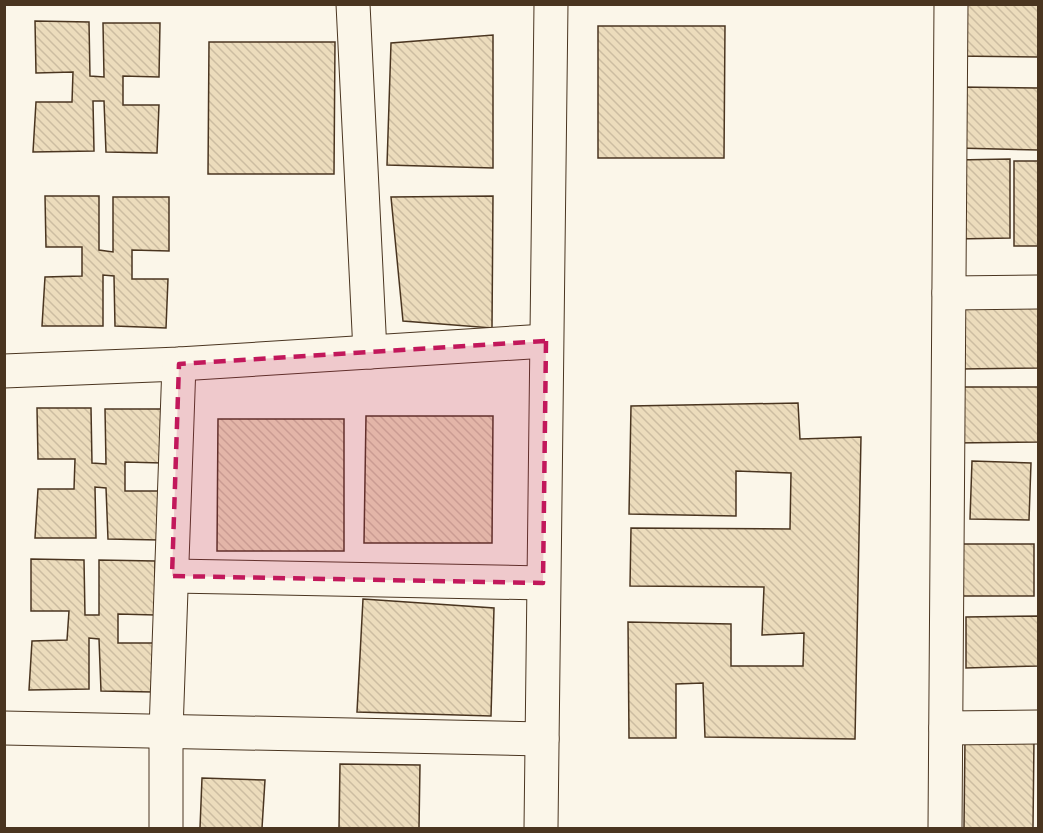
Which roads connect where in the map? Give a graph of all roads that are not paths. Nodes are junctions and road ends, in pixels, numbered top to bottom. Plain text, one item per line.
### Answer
1 (353, 4) edge
2 (551, 4) edge
3 (951, 4) edge
4 (1038, 292) edge
5 (949, 293) junction
6 (546, 341) junction
7 (370, 352) junction
8 (179, 364) junction
9 (4, 371) edge
10 (172, 576) junction
11 (543, 583) junction
12 (1038, 727) edge
13 (4, 728) edge
14 (946, 728) junction
15 (166, 731) junction
16 (542, 739) junction
17 (166, 828) edge
18 (541, 828) edge
19 (945, 828) edge

1 - 7 street
2 - 6 street
3 - 5 street
4 - 5 street
5 - 14 street
6 - 7 street
6 - 11 street
7 - 8 street
8 - 9 street
8 - 10 street
10 - 11 street
10 - 15 street
11 - 16 street
12 - 14 street
13 - 15 street
14 - 19 street
15 - 16 street
15 - 17 street
16 - 18 street

